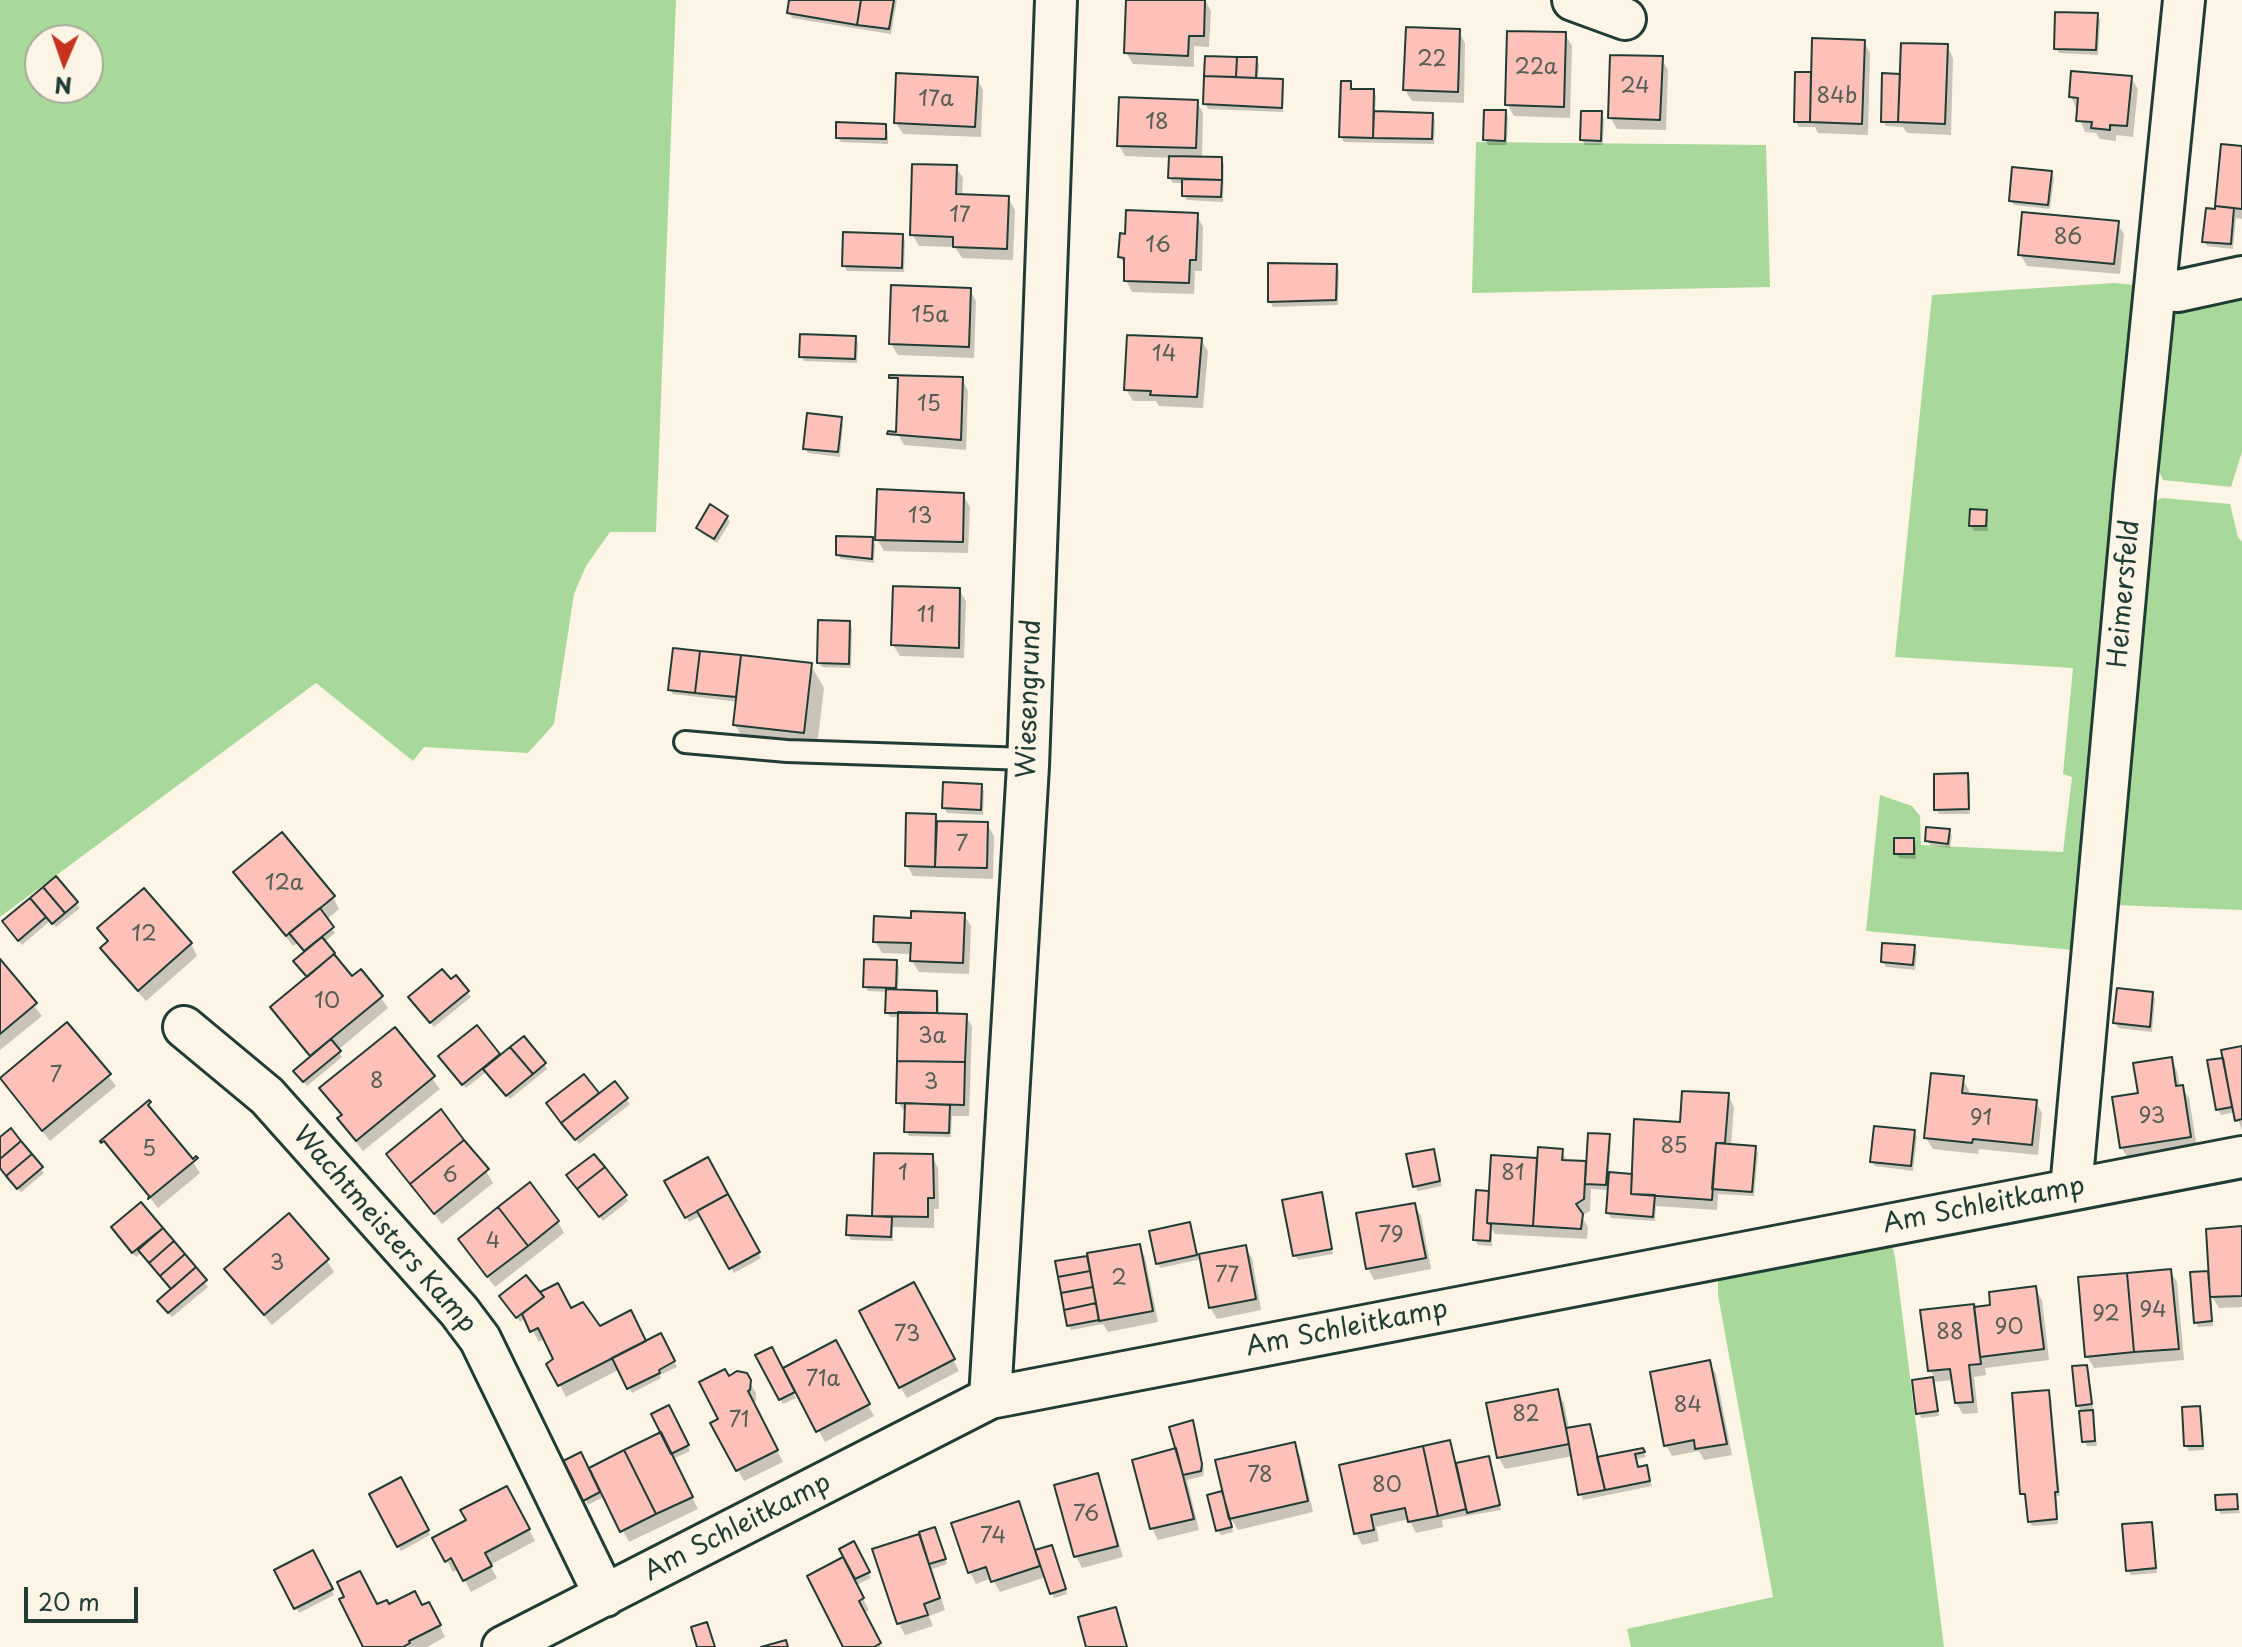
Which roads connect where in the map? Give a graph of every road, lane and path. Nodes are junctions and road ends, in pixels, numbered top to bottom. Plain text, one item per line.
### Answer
1 (1056, 0) edge
2 (1573, 0) edge
3 (2184, 0) edge
4 (1625, 19) dead end
5 (2242, 277) edge
6 (2155, 289) junction
7 (685, 742) dead end
8 (1028, 759) junction
9 (184, 1027) dead end
10 (2242, 1157) edge
11 (2071, 1189) junction
12 (990, 1398) junction
13 (605, 1596) junction
14 (503, 1647) edge

1 - 8 street, Wiesengrund
2 - 4 street
3 - 6 street, Heimersfeld
5 - 6 street
6 - 11 street, Heimersfeld
7 - 8 lane
8 - 12 street, Wiesengrund
9 - 13 street, Wachtmeisters Kamp
10 - 11 street, Am Schleitkamp
11 - 12 street, Am Schleitkamp
12 - 13 street, Am Schleitkamp
13 - 14 street, Am Schleitkamp

